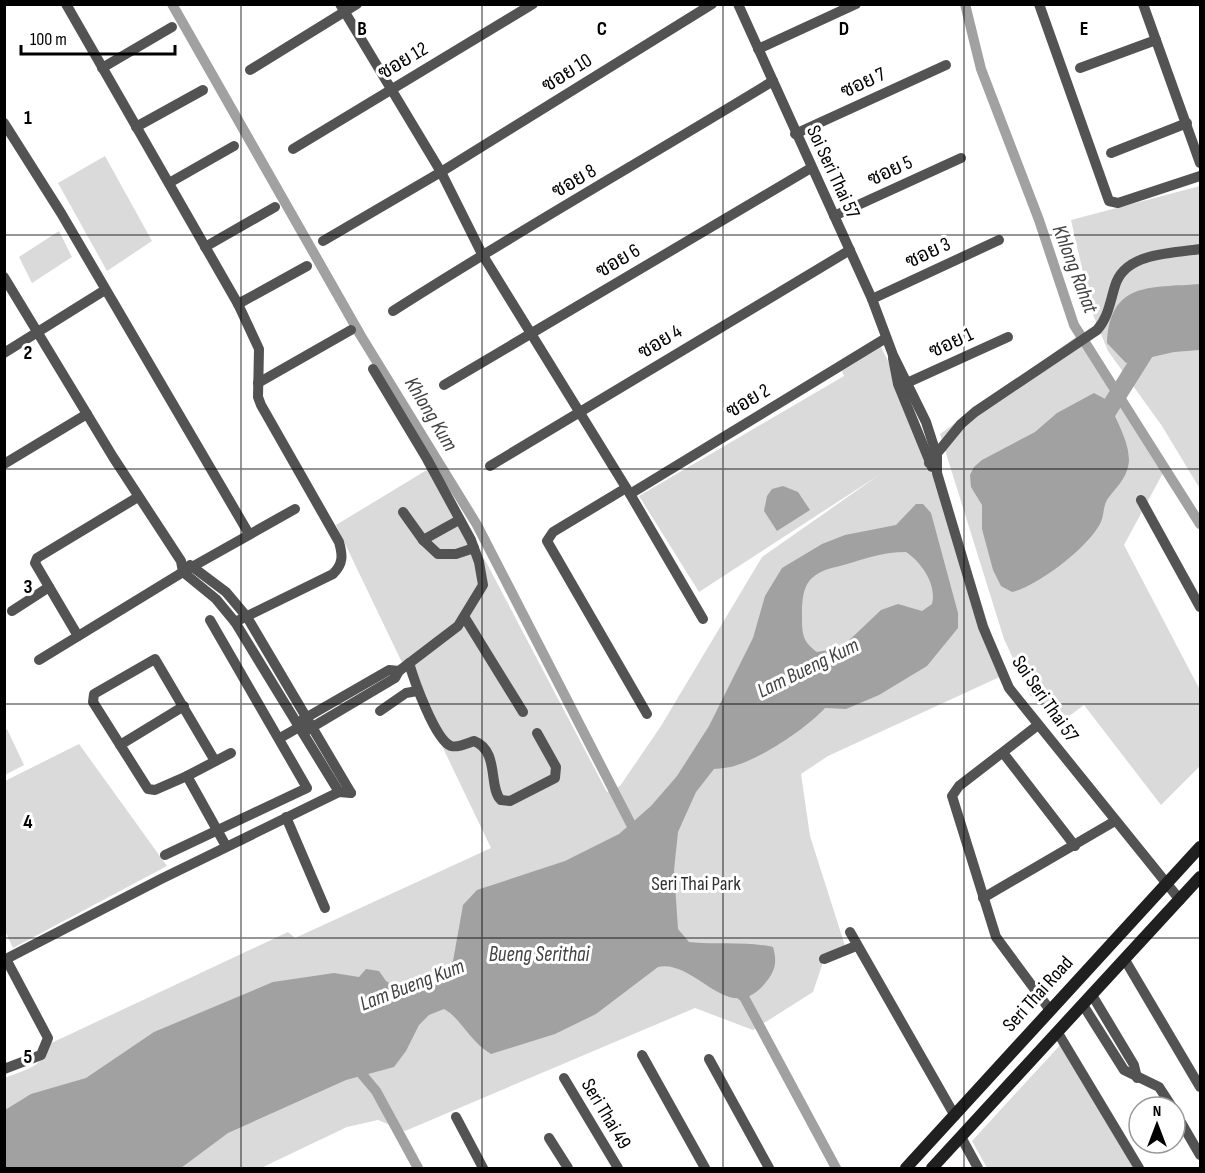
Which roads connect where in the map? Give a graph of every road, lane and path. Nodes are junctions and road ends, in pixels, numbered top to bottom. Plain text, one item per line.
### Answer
1 (357, 4) edge
2 (533, 4) edge
3 (712, 4) edge
4 (738, 4) edge
5 (856, 4) edge
6 (1039, 4) edge
7 (1143, 4) edge
8 (70, 6) edge
9 (342, 8) edge
10 (172, 27) dead end
11 (1156, 40) junction
12 (758, 49) junction
13 (946, 65) dead end
14 (102, 68) junction
15 (1080, 68) dead end
16 (250, 70) dead end
17 (773, 81) junction
18 (391, 88) junction
19 (203, 90) dead end
20 (4, 123) edge
21 (1187, 123) junction
22 (136, 127) junction
23 (795, 134) junction
24 (234, 146) dead end
25 (293, 150) dead end
26 (1111, 153) dead end
27 (961, 158) dead end
28 (1200, 163) edge
29 (811, 168) junction
30 (441, 172) junction
31 (1200, 176) edge
32 (169, 183) junction
33 (275, 207) dead end
34 (834, 216) junction
35 (999, 240) dead end
36 (323, 241) dead end
37 (205, 247) junction
38 (1200, 249) edge
39 (850, 250) junction
40 (482, 254) junction
41 (307, 266) dead end
42 (4, 277) edge
43 (105, 290) junction
44 (872, 299) junction
45 (238, 304) junction
46 (393, 311) dead end
47 (351, 330) dead end
48 (37, 332) junction
49 (531, 333) junction
50 (1008, 337) dead end
51 (886, 338) junction
52 (4, 353) edge
53 (893, 355) junction
54 (373, 369) dead end
55 (909, 382) junction
56 (258, 383) junction
57 (444, 385) dead end
58 (578, 412) junction
59 (87, 414) junction
60 (933, 459) junction
61 (4, 464) edge
62 (490, 466) dead end
63 (628, 491) junction
64 (138, 497) junction
65 (1141, 500) dead end
66 (295, 509) dead end
67 (403, 512) dead end
68 (459, 520) junction
69 (249, 534) junction
70 (423, 540) junction
71 (474, 548) junction
72 (186, 566) junction
73 (49, 587) junction
74 (1200, 607) edge
75 (12, 610) dead end
76 (247, 617) junction
77 (465, 618) junction
78 (703, 619) dead end
79 (210, 620) dead end
80 (235, 622) junction
81 (78, 636) junction
82 (39, 660) dead end
83 (409, 663) junction
84 (281, 684) junction
85 (417, 691) junction
86 (184, 705) junction
87 (380, 711) dead end
88 (523, 712) dead end
89 (647, 714) dead end
90 (305, 725) junction
91 (1038, 725) junction
92 (537, 733) dead end
93 (280, 738) junction
94 (120, 745) junction
95 (231, 753) dead end
96 (1004, 754) junction
97 (215, 761) junction
98 (188, 776) junction
99 (339, 792) junction
100 (286, 818) junction
101 (1115, 821) junction
102 (216, 831) junction
103 (226, 846) junction
104 (1076, 846) junction
105 (1200, 847) edge
106 (165, 855) dead end
107 (1200, 877) edge
108 (1166, 884) junction
109 (983, 897) junction
110 (1180, 900) junction
111 (326, 908) dead end
112 (850, 932) dead end
113 (856, 946) junction
114 (5, 958) edge
115 (824, 959) dead end
116 (1125, 960) junction
117 (1092, 994) junction
118 (1083, 1005) junction
119 (1050, 1010) junction
120 (1105, 1028) junction
121 (1058, 1033) junction
122 (642, 1055) dead end
123 (709, 1059) dead end
124 (4, 1069) edge
125 (564, 1078) dead end
126 (1200, 1087) edge
127 (1164, 1095) edge
128 (955, 1116) junction
129 (456, 1117) dead end
130 (1187, 1133) edge
131 (961, 1137) junction
132 (549, 1138) dead end
133 (1200, 1155) edge
134 (935, 1167) edge
135 (483, 1168) edge
136 (568, 1168) edge
137 (618, 1168) edge
138 (705, 1168) edge
139 (769, 1168) edge
140 (906, 1168) edge
141 (978, 1168) edge
142 (1139, 1168) edge

1 - 9 street
2 - 18 street, ซอย 12
3 - 30 street, ซอย 10
4 - 12 street, Soi Seri Thai 57
5 - 12 street
6 - 31 street
7 - 11 street
8 - 14 street
9 - 16 street
9 - 18 street
10 - 14 street
11 - 15 street
11 - 21 street
12 - 17 street, Soi Seri Thai 57
13 - 23 street, ซอย 7
14 - 22 street
17 - 23 street, Soi Seri Thai 57
17 - 40 street, ซอย 8
18 - 25 street, ซอย 12
18 - 30 street
19 - 22 street
20 - 43 street
21 - 26 street
21 - 28 street
22 - 32 street
23 - 29 street, Soi Seri Thai 57
24 - 32 street
27 - 34 street, ซอย 5
29 - 34 street, Soi Seri Thai 57
29 - 49 street, ซอย 6
30 - 36 street, ซอย 10
30 - 40 street
32 - 37 street
33 - 37 street
34 - 39 street, Soi Seri Thai 57
35 - 44 street, ซอย 3
37 - 45 street
38 - 60 street
39 - 44 street, Soi Seri Thai 57
39 - 58 street, ซอย 4
40 - 46 street, ซอย 8
40 - 49 street
41 - 45 street
42 - 48 street
43 - 48 street
43 - 69 street
44 - 51 street, Soi Seri Thai 57
45 - 56 street
47 - 56 street
48 - 52 street
48 - 59 street
49 - 57 street, ซอย 6
49 - 58 street
50 - 55 street, ซอย 1
51 - 53 street, Soi Seri Thai 57
51 - 63 street, ซอย 2
53 - 55 street, Soi Seri Thai 57
53 - 60 street, Soi Seri Thai 57
54 - 68 street
55 - 60 street, Soi Seri Thai 57
56 - 76 street
58 - 62 street, ซอย 4
58 - 63 street
59 - 61 street
59 - 64 street
60 - 91 street, Soi Seri Thai 57
63 - 78 street
63 - 89 street, ซอย 2
64 - 72 street
64 - 73 street
65 - 74 street
66 - 69 street
67 - 70 street
68 - 70 street
68 - 71 street
69 - 72 street
70 - 71 street
71 - 77 street
72 - 76 street
72 - 80 street
72 - 81 street
73 - 75 street
73 - 81 street
76 - 80 street
76 - 84 street
77 - 83 street
77 - 88 street
79 - 93 street
80 - 84 street
81 - 82 street
83 - 85 street
83 - 90 street
84 - 90 street
85 - 87 street
85 - 92 street
86 - 94 street
86 - 94 street
86 - 97 street
90 - 93 street
90 - 99 street
90 - 99 street
91 - 96 street
91 - 101 street, Soi Seri Thai 57
93 - 102 street
94 - 98 street
95 - 97 street
96 - 104 street
96 - 109 street
97 - 98 street
98 - 102 street
99 - 100 street
100 - 103 street
100 - 111 street
101 - 104 street
101 - 108 street, Soi Seri Thai 57
102 - 103 street
102 - 106 street
103 - 114 street
104 - 109 street
105 - 108 main road, Seri Thai Road
107 - 110 main road, Seri Thai Road
108 - 110 street, Soi Seri Thai 57
108 - 119 main road, Seri Thai Road
109 - 119 street
110 - 116 main road, Seri Thai Road
112 - 113 street
113 - 115 street
113 - 128 street
114 - 124 street
116 - 117 main road, Seri Thai Road
116 - 126 street
117 - 118 main road, Seri Thai Road
117 - 120 street
118 - 120 street
118 - 121 main road, Seri Thai Road
119 - 128 main road, Seri Thai Road
120 - 127 street
121 - 131 main road, Seri Thai Road
121 - 142 street
122 - 138 street
123 - 139 street
125 - 137 street, Seri Thai 49
128 - 140 main road, Seri Thai Road
129 - 135 street
130 - 133 street
131 - 134 main road, Seri Thai Road
131 - 141 street
132 - 136 street

